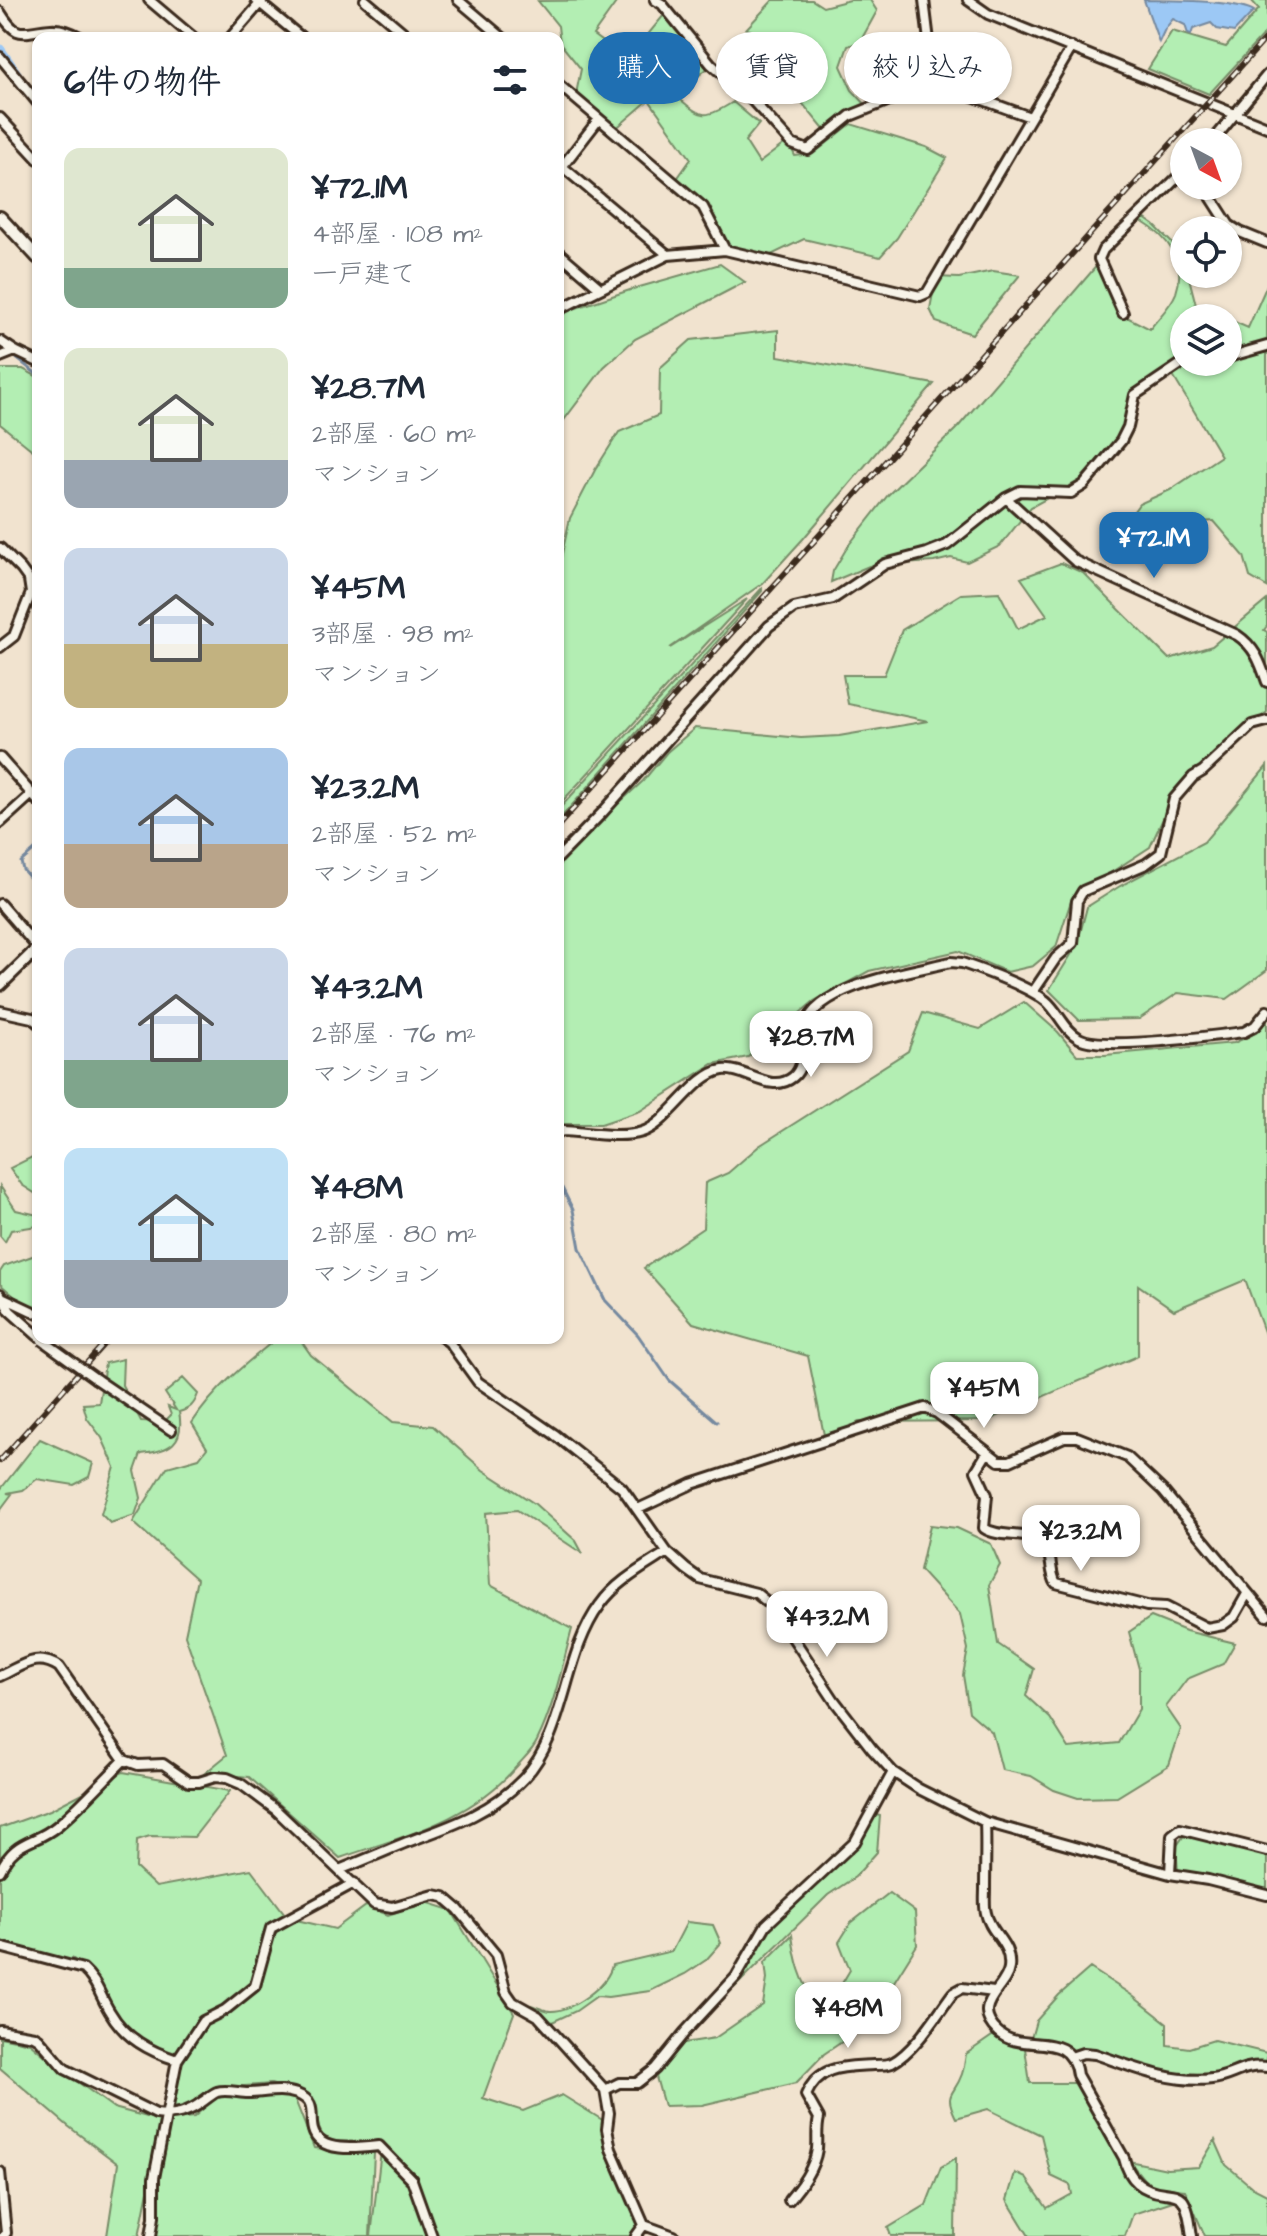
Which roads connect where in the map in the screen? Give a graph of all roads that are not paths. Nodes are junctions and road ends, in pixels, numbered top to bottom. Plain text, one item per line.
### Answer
1 (149, 0) edge
2 (365, 0) edge
3 (458, 0) edge
4 (655, 0) edge
5 (924, 0) edge
6 (968, 0) edge
7 (259, 1) edge
8 (0, 12) edge
9 (38, 32) edge
10 (72, 32) edge
11 (187, 32) edge
12 (235, 32) edge
13 (295, 32) edge
14 (403, 32) edge
15 (496, 32) edge
16 (928, 32) edge
17 (32, 33) edge
18 (1072, 47) junction
19 (0, 57) edge
20 (1267, 75) edge
21 (564, 89) edge
22 (32, 96) edge
23 (880, 104) edge
24 (994, 104) edge
25 (1237, 114) junction
26 (1030, 117) junction
27 (0, 118) edge
28 (599, 119) junction
29 (1267, 127) edge
30 (1224, 128) edge
31 (32, 153) edge
32 (564, 161) edge
33 (564, 171) edge
34 (1170, 185) edge
35 (1213, 200) edge
36 (0, 217) edge
37 (1267, 243) edge
38 (725, 250) junction
39 (32, 252) edge
40 (668, 255) junction
41 (564, 257) edge
42 (600, 288) junction
43 (564, 307) edge
44 (1123, 313) dead end
45 (0, 341) edge
46 (1267, 346) edge
47 (15, 351) junction
48 (1242, 353) edge
49 (0, 357) edge
50 (32, 359) edge
51 (1170, 371) edge
52 (1006, 498) junction
53 (0, 548) edge
54 (0, 647) edge
55 (1267, 682) edge
56 (1267, 721) edge
57 (0, 758) edge
58 (32, 794) edge
59 (32, 799) edge
60 (0, 823) edge
61 (564, 852) edge
62 (0, 904) edge
63 (32, 941) edge
64 (32, 954) edge
65 (0, 985) edge
66 (1033, 992) junction
67 (0, 1011) edge
68 (1267, 1011) edge
69 (32, 1018) edge
70 (564, 1131) edge
71 (2, 1296) edge
72 (32, 1311) edge
73 (32, 1331) edge
74 (48, 1344) edge
75 (450, 1344) edge
76 (171, 1430) dead end
77 (987, 1453) junction
78 (638, 1509) junction
79 (667, 1552) junction
80 (1247, 1594) junction
81 (1267, 1616) edge
82 (0, 1676) edge
83 (124, 1760) junction
84 (893, 1772) junction
85 (985, 1822) junction
86 (1267, 1851) edge
87 (339, 1870) junction
88 (0, 1871) edge
89 (1170, 1874) junction
90 (354, 1883) junction
91 (1267, 1895) edge
92 (0, 1947) edge
93 (994, 1992) junction
94 (0, 2030) edge
95 (1071, 2057) junction
96 (177, 2060) junction
97 (1267, 2067) edge
98 (605, 2090) junction
99 (167, 2115) junction
100 (0, 2172) edge
101 (789, 2200) dead end
102 (644, 2225) junction
103 (3, 2236) edge
104 (151, 2236) edge
105 (432, 2236) edge
106 (636, 2236) edge
107 (674, 2236) edge
108 (1192, 2236) edge

1 - 11 street
2 - 14 street
3 - 15 street
4 - 23 street
5 - 16 street
6 - 18 street
7 - 12 street
7 - 13 street
8 - 17 street
9 - 10 street
18 - 25 street
18 - 26 street
19 - 22 street
20 - 25 street
21 - 28 street
24 - 26 street
25 - 29 street
25 - 30 street
26 - 38 street
27 - 31 street
28 - 32 street
28 - 38 street
33 - 40 street
34 - 44 street
35 - 37 street
36 - 39 street
38 - 40 street
40 - 42 street
41 - 42 street
42 - 43 street
45 - 47 street
46 - 48 street
47 - 49 street
47 - 50 street
51 - 52 street
52 - 55 street
52 - 61 street
53 - 54 street
56 - 66 street
57 - 58 street
59 - 60 street
62 - 63 street
64 - 65 street
66 - 68 street
66 - 70 street
67 - 69 street
71 - 72 street
71 - 73 street
74 - 76 street, bridge
75 - 78 street
77 - 78 street
77 - 80 street
77 - 80 street
78 - 79 street
79 - 84 street
79 - 87 street
80 - 81 street
82 - 83 street
83 - 87 street
83 - 88 street
84 - 85 street
84 - 98 street
85 - 89 street
85 - 93 street
86 - 89 street
87 - 90 street
89 - 91 street
90 - 96 street
90 - 98 street
92 - 96 street
93 - 95 street
93 - 101 street
94 - 99 street
95 - 97 street
95 - 108 street
96 - 99 street
98 - 102 street
99 - 104 street
99 - 105 street
100 - 103 street
102 - 106 street
102 - 107 street

